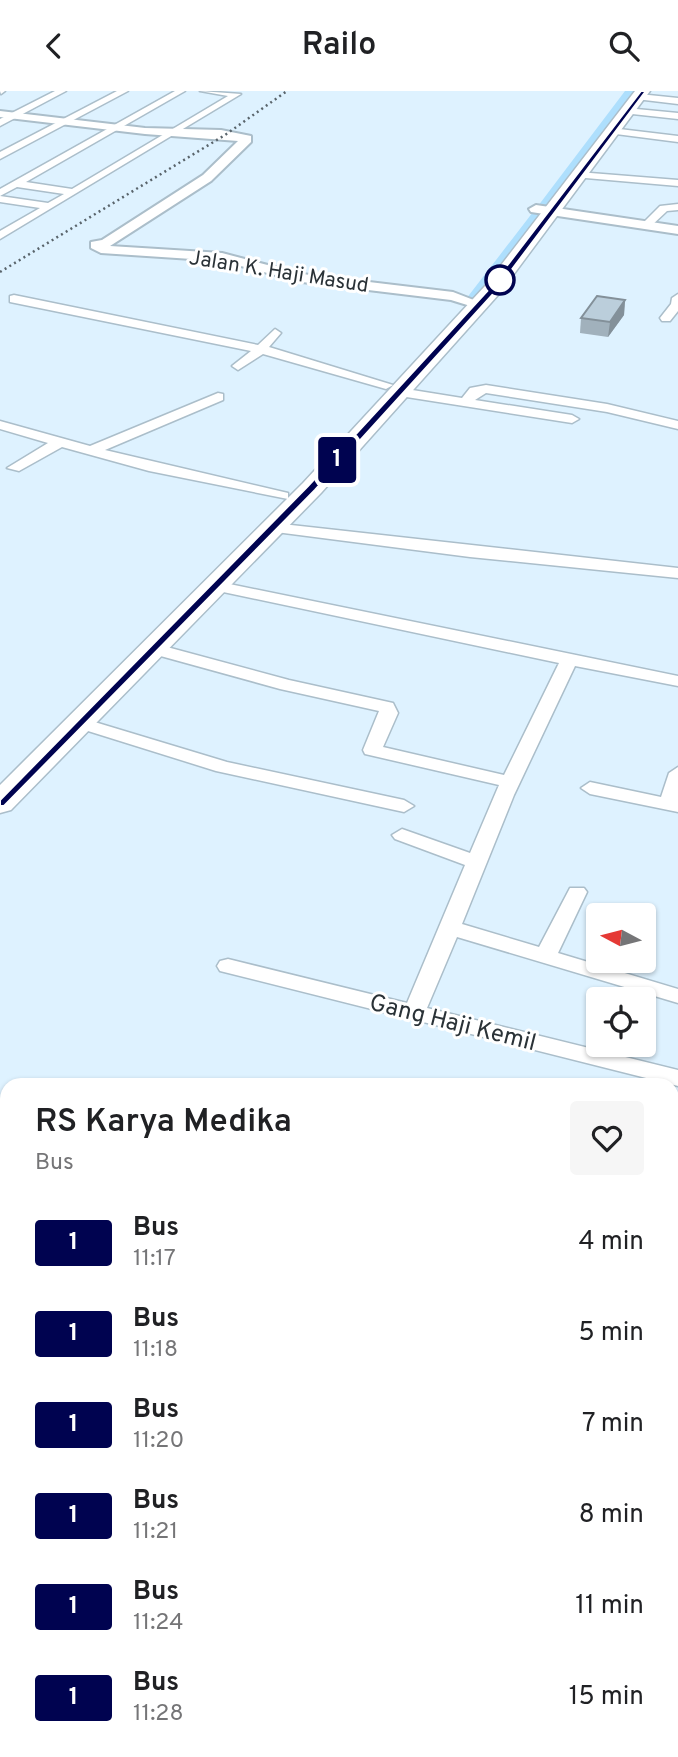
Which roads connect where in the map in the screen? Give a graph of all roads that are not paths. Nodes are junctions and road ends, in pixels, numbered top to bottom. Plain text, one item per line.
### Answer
1 (62, 91) edge
2 (124, 91) edge
3 (181, 91) edge
4 (204, 91) edge
5 (639, 94) edge
6 (678, 100) edge
7 (626, 111) junction
8 (7, 115) edge
9 (678, 116) edge
10 (68, 122) junction
11 (0, 123) edge
12 (119, 128) junction
13 (611, 131) junction
14 (174, 134) junction
15 (678, 139) edge
16 (0, 156) edge
17 (578, 175) junction
18 (0, 182) edge
19 (678, 183) edge
20 (17, 184) junction
21 (75, 192) junction
22 (0, 193) edge
23 (0, 199) edge
24 (50, 206) junction
25 (678, 207) edge
26 (544, 210) junction
27 (9, 217) dead end
28 (28, 219) junction
29 (646, 225) junction
30 (678, 230) edge
31 (1, 235) edge
32 (678, 298) edge
33 (14, 299) dead end
34 (472, 301) junction
35 (678, 320) edge
36 (275, 333) dead end
37 (261, 349) junction
38 (238, 366) dead end
39 (393, 388) junction
40 (218, 397) dead end
41 (465, 403) junction
42 (628, 413) junction
43 (678, 418) edge
44 (572, 419) dead end
45 (0, 425) edge
46 (678, 425) edge
47 (60, 442) junction
48 (91, 451) junction
49 (14, 468) dead end
50 (283, 496) junction
51 (273, 527) junction
52 (678, 573) edge
53 (215, 586) junction
54 (152, 647) junction
55 (569, 661) junction
56 (678, 681) edge
57 (78, 722) junction
58 (0, 768) edge
59 (678, 773) edge
60 (510, 782) junction
61 (590, 789) dead end
62 (0, 803) edge
63 (673, 805) edge
64 (404, 806) dead end
65 (402, 835) dead end
66 (476, 862) junction
67 (577, 893) dead end
68 (451, 928) junction
69 (545, 957) junction
70 (228, 966) dead end
71 (678, 996) edge
72 (413, 1011) junction
73 (678, 1078) edge

1 - 8 street
2 - 10 street
3 - 12 street
4 - 14 street
5 - 6 street
5 - 7 highway
5 - 26 highway
7 - 9 street
7 - 13 highway
8 - 10 street, Jalan K. Haji Masud
8 - 11 street
10 - 12 street, Jalan K. Haji Masud
10 - 16 street
12 - 14 street, Jalan K. Haji Masud
12 - 20 street
13 - 15 street
13 - 17 highway
14 - 21 street
14 - 34 street, Jalan K. Haji Masud
17 - 19 street
17 - 26 highway
18 - 20 street
20 - 21 street
20 - 22 street
21 - 24 street
23 - 24 street
24 - 28 street
25 - 29 street
26 - 29 street
26 - 34 highway
27 - 28 street
28 - 31 street
29 - 30 street
32 - 35 street
33 - 37 street
34 - 39 highway
36 - 37 street
37 - 38 street
37 - 39 street
39 - 41 street
39 - 50 highway
39 - 51 highway
40 - 48 street
41 - 42 street
41 - 44 street
42 - 43 street
42 - 46 street
45 - 47 street
47 - 48 street
47 - 49 street
48 - 50 street
50 - 58 highway
51 - 52 street
51 - 53 highway
53 - 54 highway
53 - 55 street
54 - 57 highway
54 - 60 street
55 - 56 street
55 - 60 street
57 - 62 highway
57 - 64 street
59 - 63 street
60 - 66 street
61 - 63 street
65 - 66 street
66 - 68 street
67 - 69 street
68 - 69 street
68 - 72 street
69 - 71 street
70 - 72 street, Gang Haji Kemil
72 - 73 street, Gang Haji Kemil

